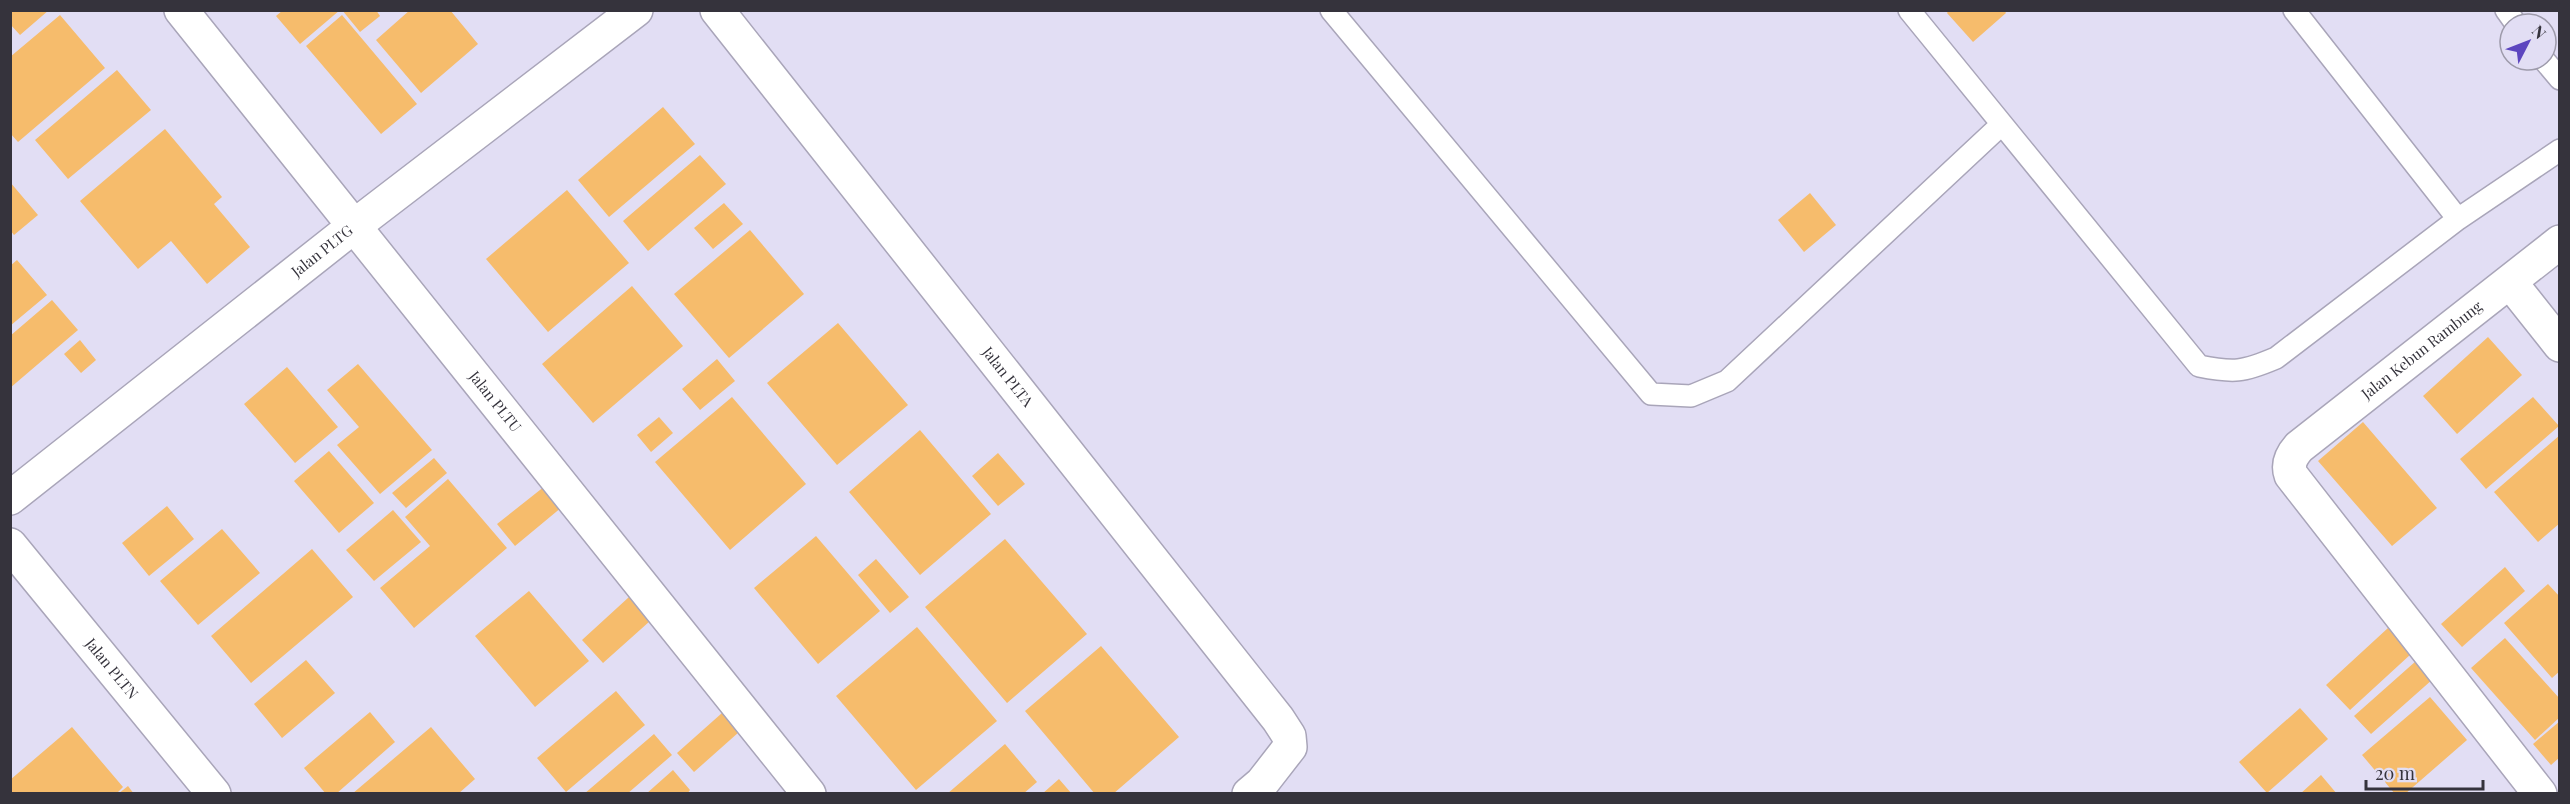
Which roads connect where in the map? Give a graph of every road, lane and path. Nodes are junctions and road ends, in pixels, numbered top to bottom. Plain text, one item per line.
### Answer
1 (181, 10) edge
2 (636, 10) edge
3 (717, 10) edge
4 (1331, 10) edge
5 (1909, 10) edge
6 (2294, 10) edge
7 (2001, 125) junction
8 (2559, 150) edge
9 (2458, 219) junction
10 (353, 227) junction
11 (2559, 242) edge
12 (2510, 282) junction
13 (2559, 345) edge
14 (10, 498) edge
15 (10, 545) edge
16 (214, 794) edge
17 (809, 794) edge
18 (1249, 794) edge
19 (2540, 794) edge

1 - 10 street, Jalan PLTU
2 - 10 street, Jalan PLTG
3 - 18 street, Jalan PLTA
4 - 7 lane
5 - 7 lane
6 - 9 lane
7 - 9 lane
8 - 9 lane
10 - 14 street, Jalan PLTG
10 - 17 street, Jalan PLTU
11 - 12 street, Jalan Kebun Rambung
12 - 13 street
12 - 19 street, Jalan Kebun Rambung
15 - 16 street, Jalan PLTN

